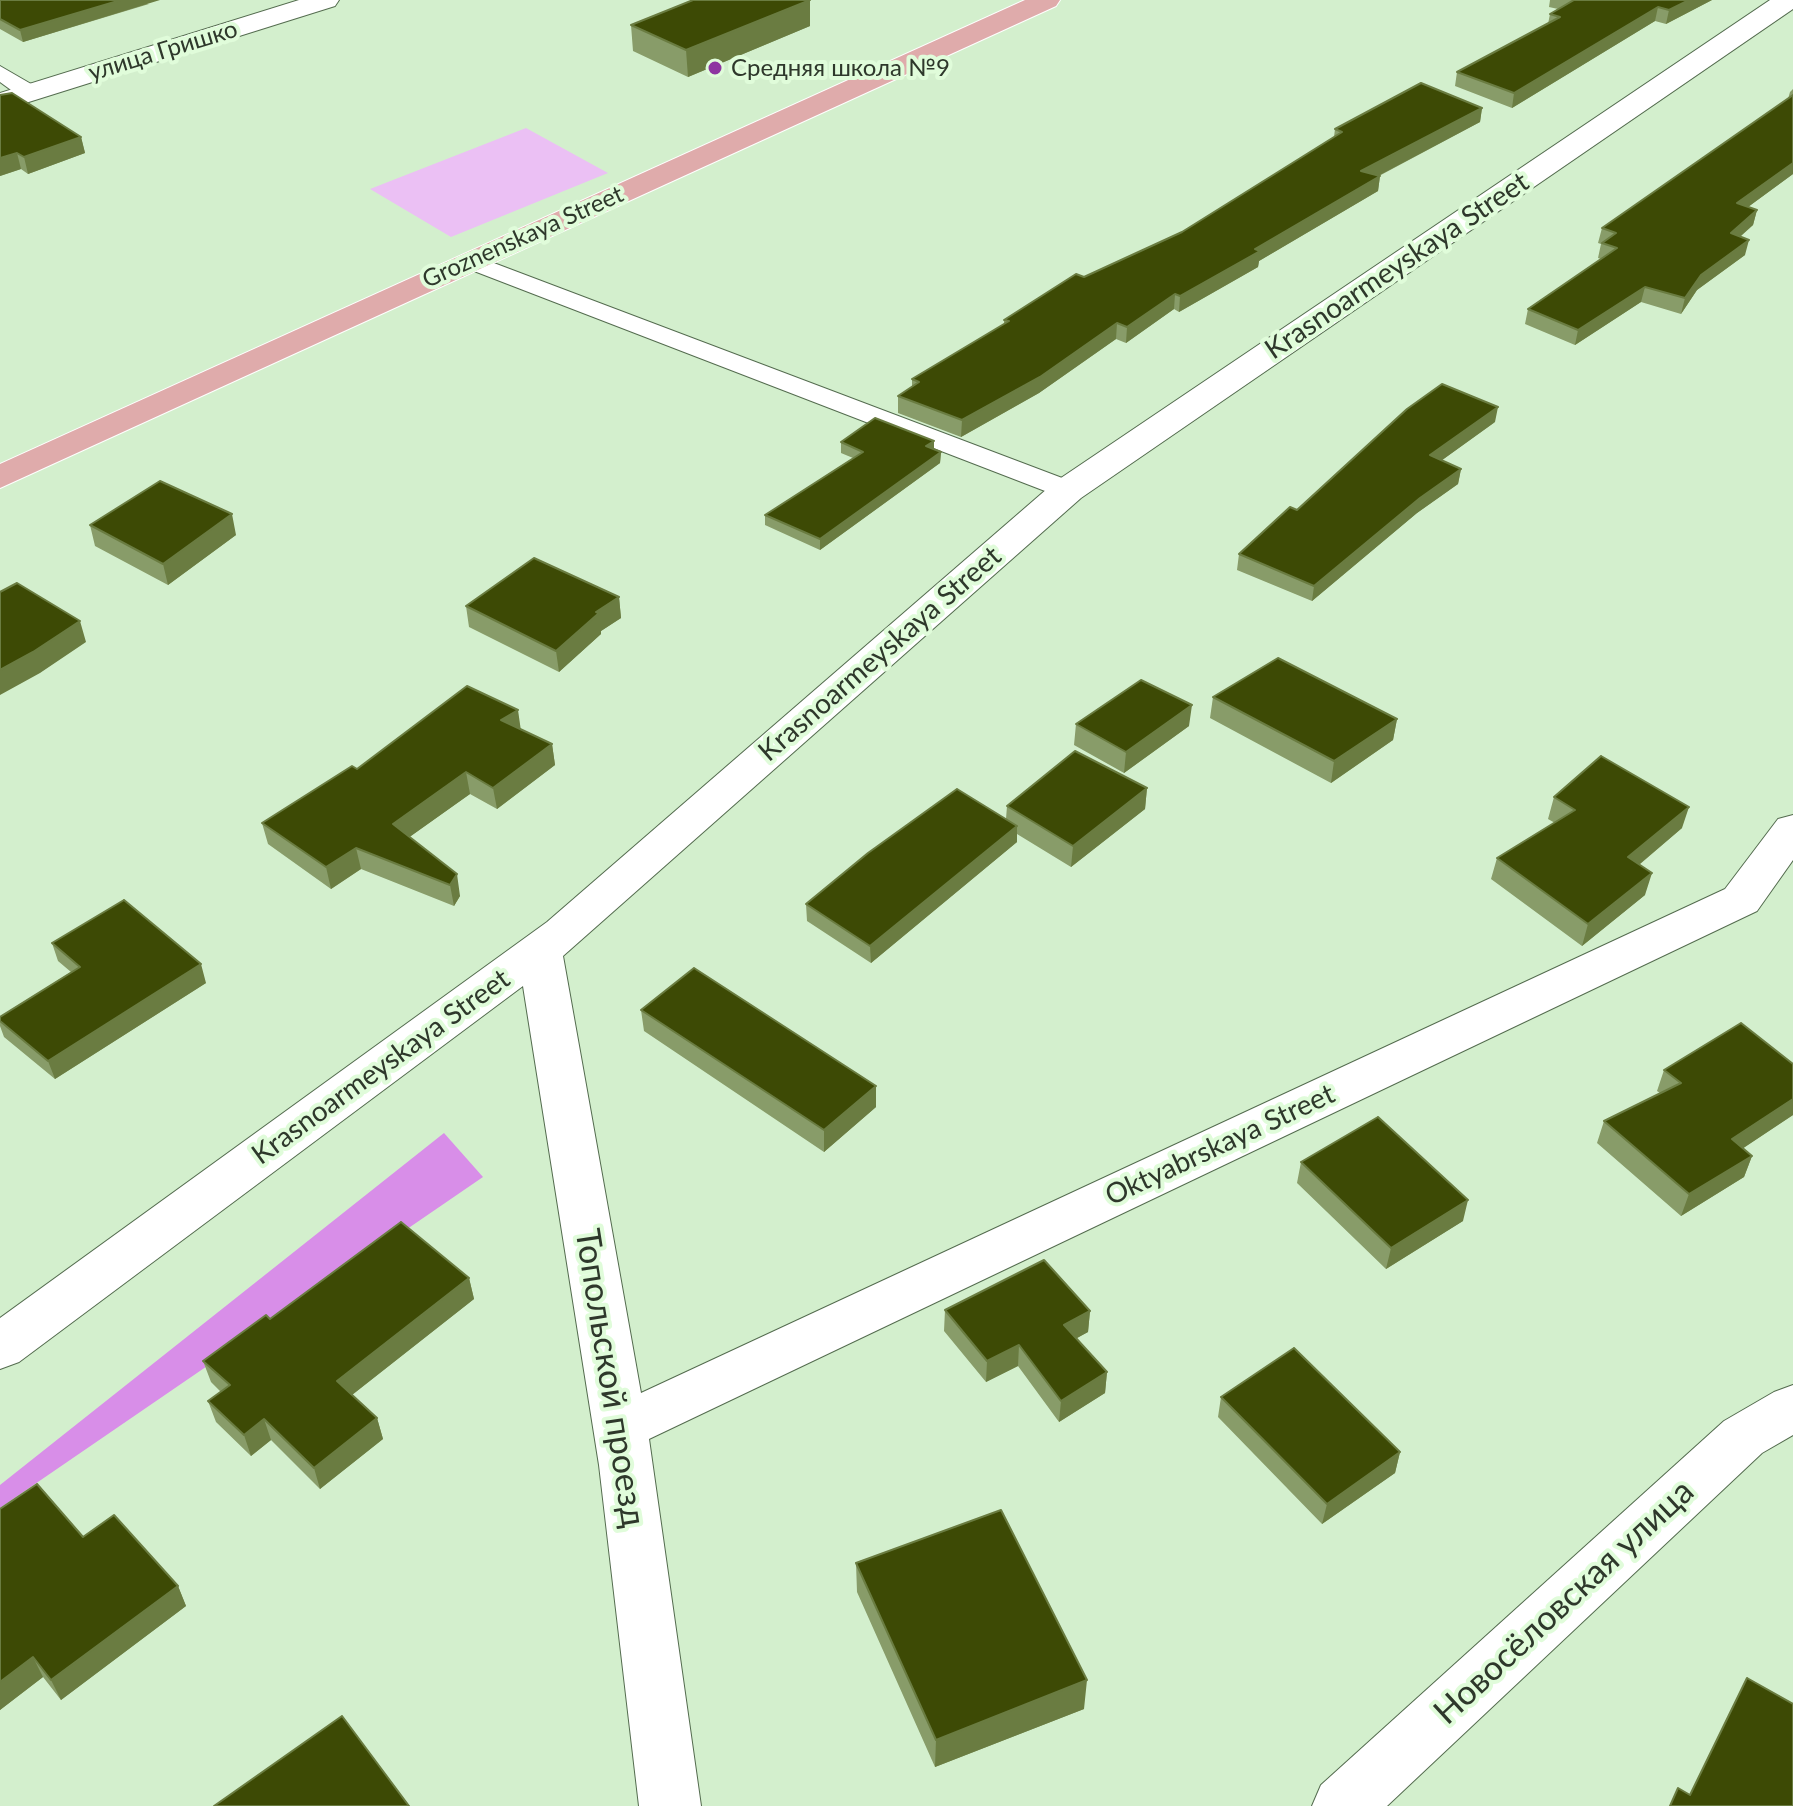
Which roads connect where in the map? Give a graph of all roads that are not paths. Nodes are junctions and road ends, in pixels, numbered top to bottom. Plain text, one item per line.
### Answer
1 (326, 0) edge
2 (1047, 0) edge
3 (1788, 0) edge
4 (0, 72) edge
5 (30, 93) junction
6 (0, 102) edge
7 (470, 261) junction
8 (0, 477) edge
9 (1068, 490) junction
10 (1793, 829) edge
11 (540, 951) junction
12 (0, 1347) edge
13 (1793, 1408) edge
14 (619, 1428) junction
15 (670, 1806) edge
16 (1343, 1806) edge

1 - 5 street, улица Гришко
2 - 7 main road, Groznenskaya Street
3 - 9 street, Krasnoarmeyskaya Street
4 - 5 lane
5 - 6 street, улица Гришко
7 - 8 main road, Groznenskaya Street
7 - 9 lane
9 - 11 street, Krasnoarmeyskaya Street
10 - 14 street, Oktyabrskaya Street
11 - 12 street, Krasnoarmeyskaya Street
11 - 14 street, Топольской проезд
13 - 16 street, Новосёловская улица
14 - 15 street, Топольской проезд

